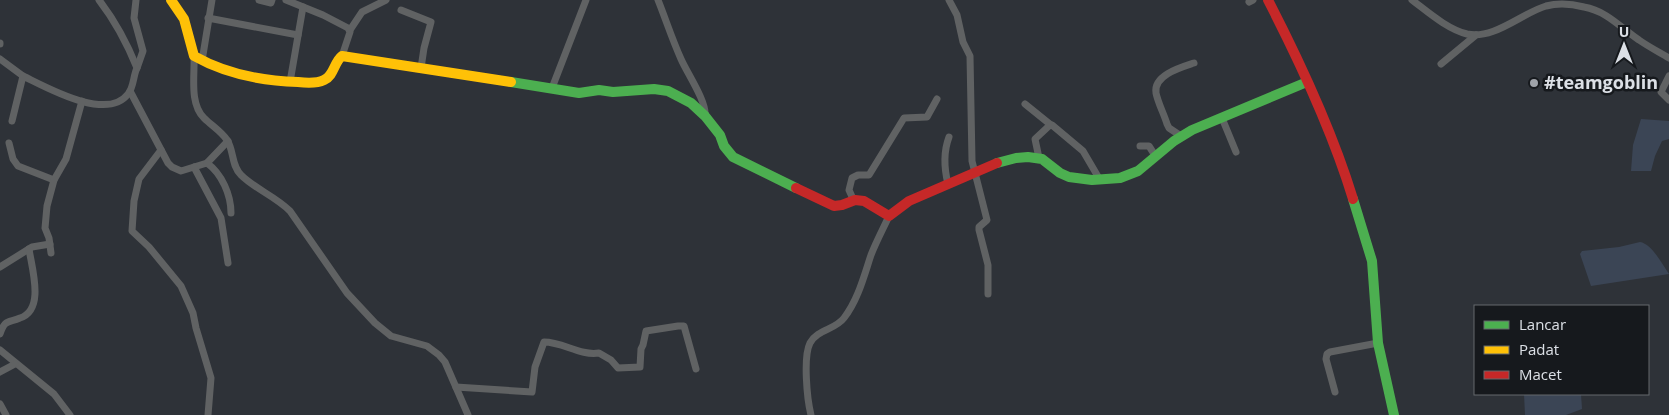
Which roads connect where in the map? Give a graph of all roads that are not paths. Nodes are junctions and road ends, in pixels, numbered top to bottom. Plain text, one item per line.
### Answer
1 (99, 0) edge
2 (136, 0) edge
3 (171, 0) edge
4 (212, 0) edge
5 (260, 0) edge
6 (272, 0) edge
7 (286, 0) edge
8 (386, 0) edge
9 (586, 0) edge
10 (658, 0) edge
11 (949, 0) edge
12 (1268, 0) edge
13 (1412, 0) edge
14 (303, 7) junction
15 (401, 10) dead end
16 (208, 18) junction
17 (350, 30) junction
18 (298, 35) junction
19 (1476, 35) junction
20 (342, 56) junction
21 (198, 58) junction
22 (1669, 58) edge
23 (0, 59) edge
24 (1194, 62) dead end
25 (1441, 64) dead end
26 (137, 68) junction
27 (422, 68) junction
28 (24, 76) junction
29 (1669, 76) edge
30 (290, 82) junction
31 (1307, 82) junction
32 (552, 88) junction
33 (130, 91) junction
34 (937, 98) dead end
35 (82, 100) junction
36 (1669, 100) edge
37 (1025, 104) dead end
38 (705, 116) junction
39 (1222, 118) junction
40 (12, 121) dead end
41 (1051, 125) junction
42 (1181, 136) junction
43 (949, 137) dead end
44 (228, 141) junction
45 (10, 143) dead end
46 (1140, 146) dead end
47 (161, 150) junction
48 (1236, 152) dead end
49 (1156, 157) junction
50 (1039, 158) junction
51 (210, 161) junction
52 (194, 167) junction
53 (975, 171) junction
54 (54, 180) junction
55 (1100, 180) junction
56 (948, 184) junction
57 (854, 201) junction
58 (231, 213) dead end
59 (889, 216) junction
60 (50, 244) junction
61 (29, 249) junction
62 (51, 253) dead end
63 (228, 263) dead end
64 (0, 268) edge
65 (988, 294) dead end
66 (0, 334) edge
67 (1378, 343) junction
68 (0, 350) edge
69 (15, 364) junction
70 (696, 369) dead end
71 (0, 372) edge
72 (456, 387) junction
73 (1335, 392) dead end
74 (0, 404) edge
75 (6, 415) edge
76 (70, 415) edge
77 (208, 415) edge
78 (468, 415) edge
79 (811, 415) edge
80 (1394, 415) edge

1 - 26 street
2 - 26 street
3 - 21 street
4 - 16 street
5 - 6 street
7 - 14 street
8 - 17 street
9 - 32 street
10 - 38 street
11 - 53 street
12 - 31 street
13 - 19 street
14 - 17 street
14 - 18 street
15 - 27 street
16 - 18 street
16 - 21 street
17 - 20 street
18 - 30 street
19 - 22 street
19 - 25 street
20 - 27 street
20 - 30 street
21 - 30 street
21 - 44 street
23 - 28 street
24 - 42 street
26 - 33 street
27 - 32 street
28 - 35 street
28 - 40 street
29 - 36 street
31 - 39 street
31 - 67 street
32 - 38 street
33 - 35 street
33 - 47 street
34 - 57 street
35 - 54 street
37 - 41 street
38 - 57 street
39 - 42 street
39 - 48 street
41 - 50 street
41 - 55 street
42 - 49 street
43 - 56 street
44 - 51 street
44 - 72 street
45 - 54 street
46 - 49 street
47 - 52 street
47 - 77 street
49 - 55 street
50 - 53 street
50 - 55 street
51 - 52 street
51 - 58 street
52 - 63 street
53 - 56 street
53 - 65 street
54 - 60 street
56 - 59 street
57 - 59 street
59 - 79 street
60 - 61 street
60 - 62 street
61 - 64 street
61 - 66 street
67 - 73 street
67 - 80 street
68 - 69 street
69 - 71 street
69 - 76 street
70 - 72 street
72 - 78 street
74 - 75 street

